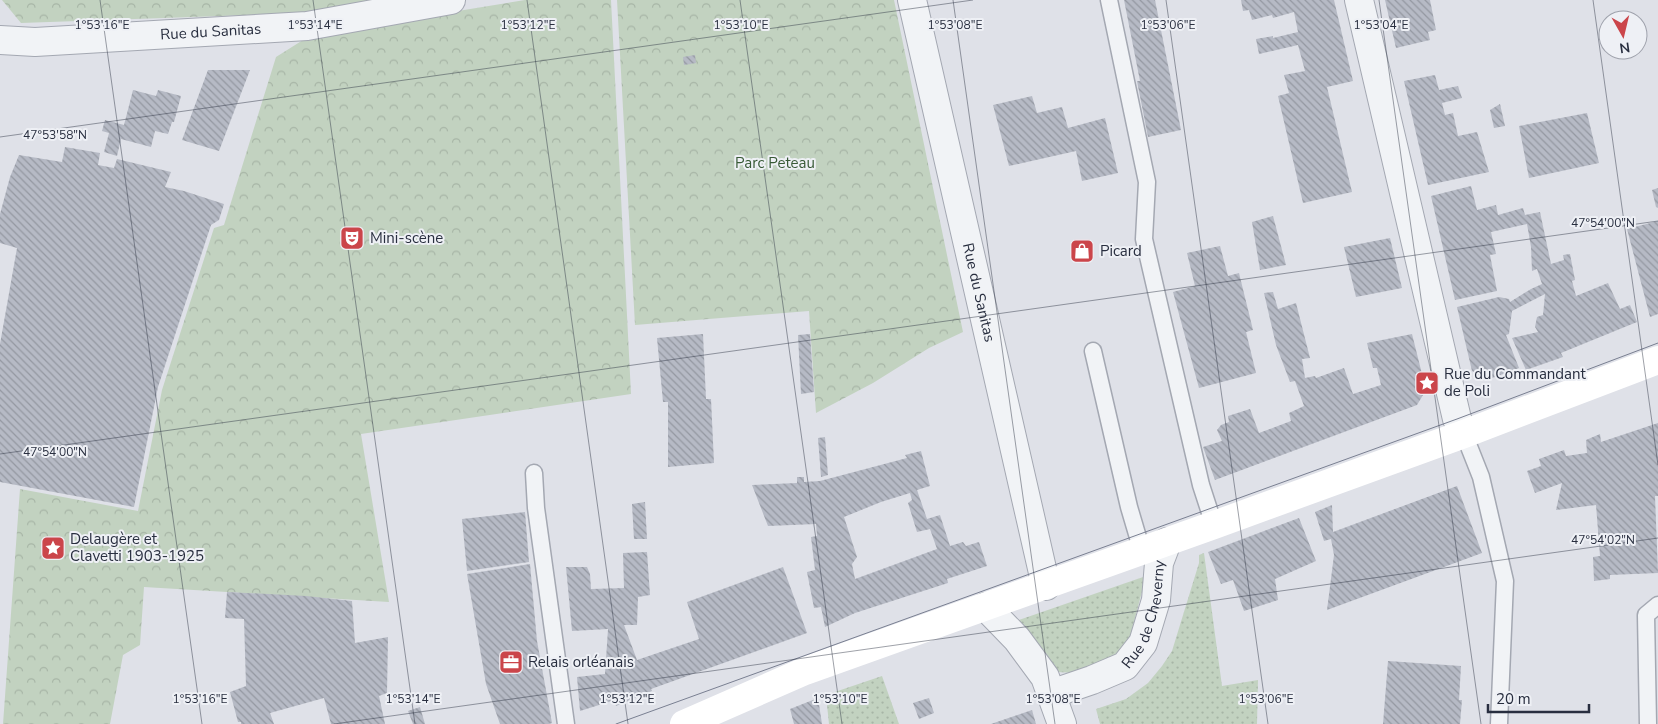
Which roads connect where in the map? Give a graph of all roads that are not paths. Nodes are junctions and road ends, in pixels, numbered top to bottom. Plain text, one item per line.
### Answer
1 (451, 0) edge
2 (912, 0) edge
3 (1110, 0) edge
4 (1359, 0) edge
5 (0, 40) edge
6 (1094, 351) dead end
7 (1658, 360) edge
8 (1464, 434) junction
9 (534, 474) dead end
10 (1214, 525) junction
11 (1167, 542) junction
12 (1142, 551) junction
13 (1046, 586) junction
14 (1658, 605) edge
15 (986, 608) junction
16 (1052, 694) junction
17 (566, 724) edge
18 (684, 724) edge
19 (1062, 724) edge
20 (1499, 724) edge
21 (1648, 724) edge

1 - 5 street, Rue du Sanitas
2 - 13 street, Rue du Sanitas
3 - 10 lane
4 - 8 street
6 - 12 lane
7 - 8 street
8 - 10 street
8 - 20 lane
9 - 17 lane
10 - 11 street
11 - 12 street
11 - 16 street, Rue de Cheverny
12 - 13 street
13 - 15 street
14 - 21 lane
15 - 16 street
15 - 18 street
16 - 19 street

